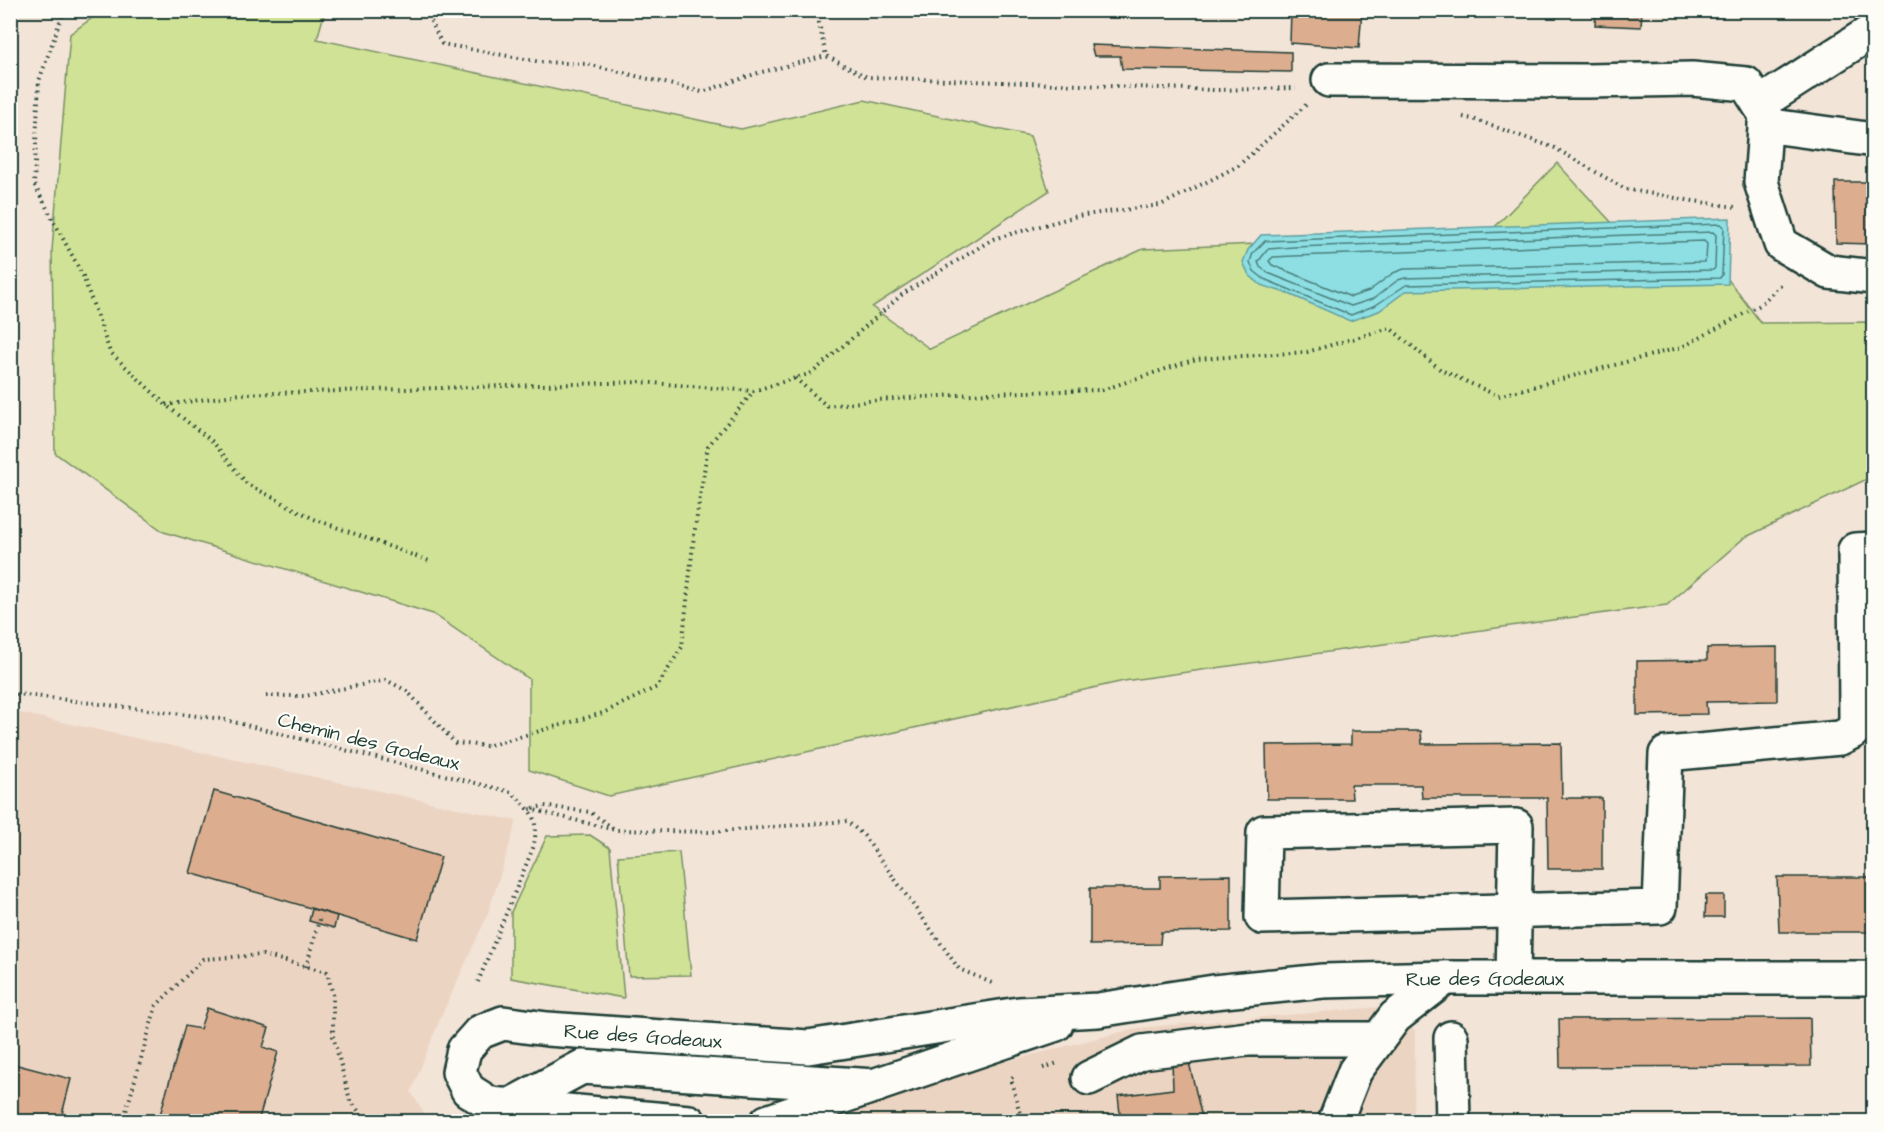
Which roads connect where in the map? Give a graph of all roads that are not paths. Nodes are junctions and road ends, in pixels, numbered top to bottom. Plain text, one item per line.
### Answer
1 (1874, 30) edge
2 (1320, 84) road end
3 (1762, 114) junction
4 (1874, 140) edge
5 (1874, 277) edge
6 (1874, 549) edge
7 (1515, 911) junction
8 (1445, 978) junction
9 (1513, 978) junction
10 (1874, 978) edge
11 (1098, 1010) junction
12 (1451, 1038) dead end
13 (1378, 1040) junction
14 (1078, 1069) road end
15 (875, 1086) junction
16 (509, 1106) junction
17 (688, 1122) edge
18 (767, 1122) edge
19 (1335, 1122) edge
20 (1453, 1122) edge

1 - 3 street
2 - 3 street
3 - 4 street
3 - 5 street
6 - 7 street
7 - 7 street
7 - 9 street
8 - 9 street, Rue des Godeaux
8 - 11 street, Rue des Godeaux
8 - 13 street
9 - 10 street, Rue des Godeaux
11 - 15 street, Rue des Godeaux
11 - 16 street, Rue des Godeaux
12 - 20 street
13 - 14 street
13 - 19 street
15 - 16 street
15 - 18 street, Rue des Godeaux
16 - 17 street, Rue des Godeaux

